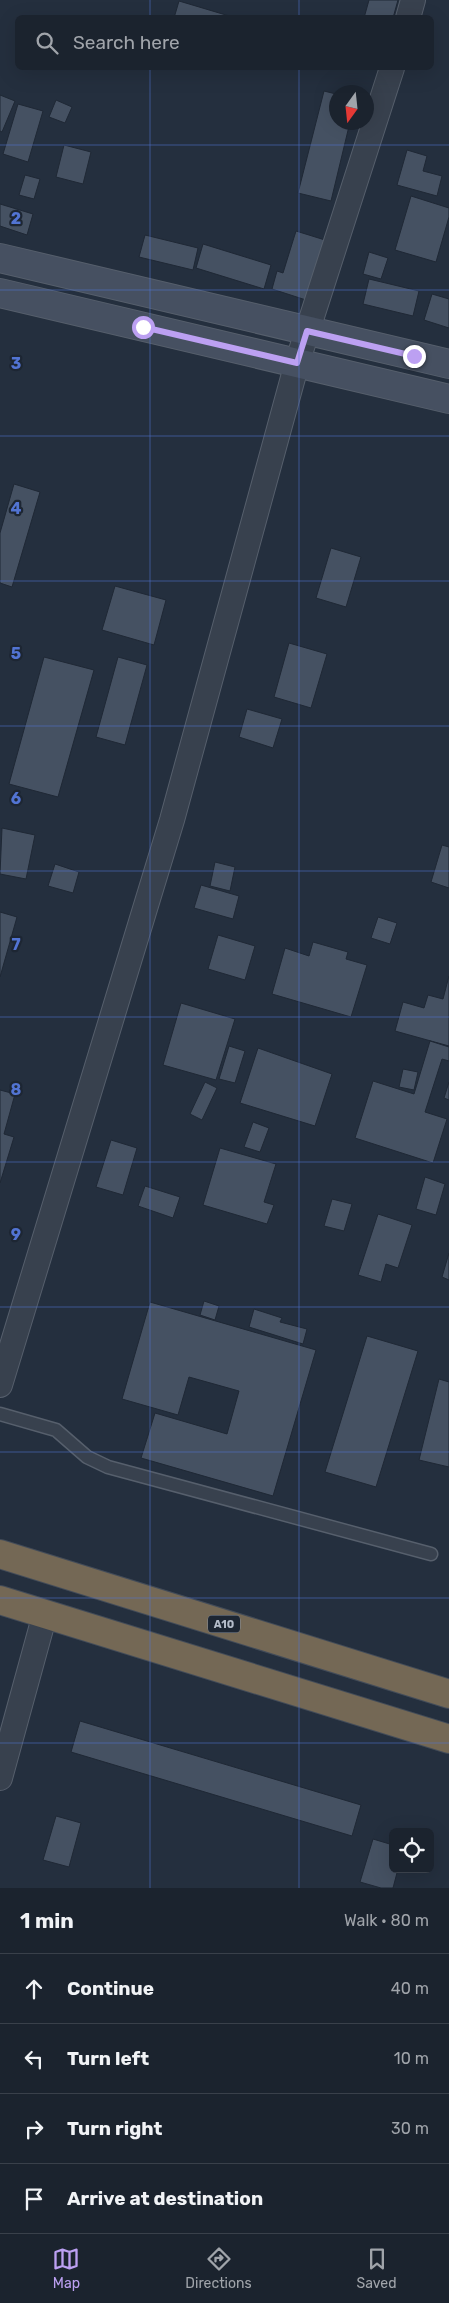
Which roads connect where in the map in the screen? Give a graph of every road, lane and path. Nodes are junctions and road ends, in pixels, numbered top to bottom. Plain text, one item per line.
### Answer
1 (413, 0) edge
2 (409, 15) edge
3 (391, 70) edge
4 (0, 258) edge
5 (0, 293) edge
6 (307, 331) junction
7 (297, 363) junction
8 (449, 364) edge
9 (449, 398) edge
10 (0, 1385) edge
11 (0, 1414) edge
12 (0, 1554) edge
13 (431, 1554) dead end
14 (0, 1600) edge
15 (44, 1614) junction
16 (449, 1694) edge
17 (449, 1739) edge
18 (0, 1778) edge

1 - 2 street
3 - 6 street
4 - 6 main road
5 - 7 main road
6 - 7 street
6 - 8 main road
7 - 9 main road
7 - 10 street
11 - 13 lane
12 - 16 highway, A10
14 - 15 highway
15 - 17 highway
15 - 18 street

